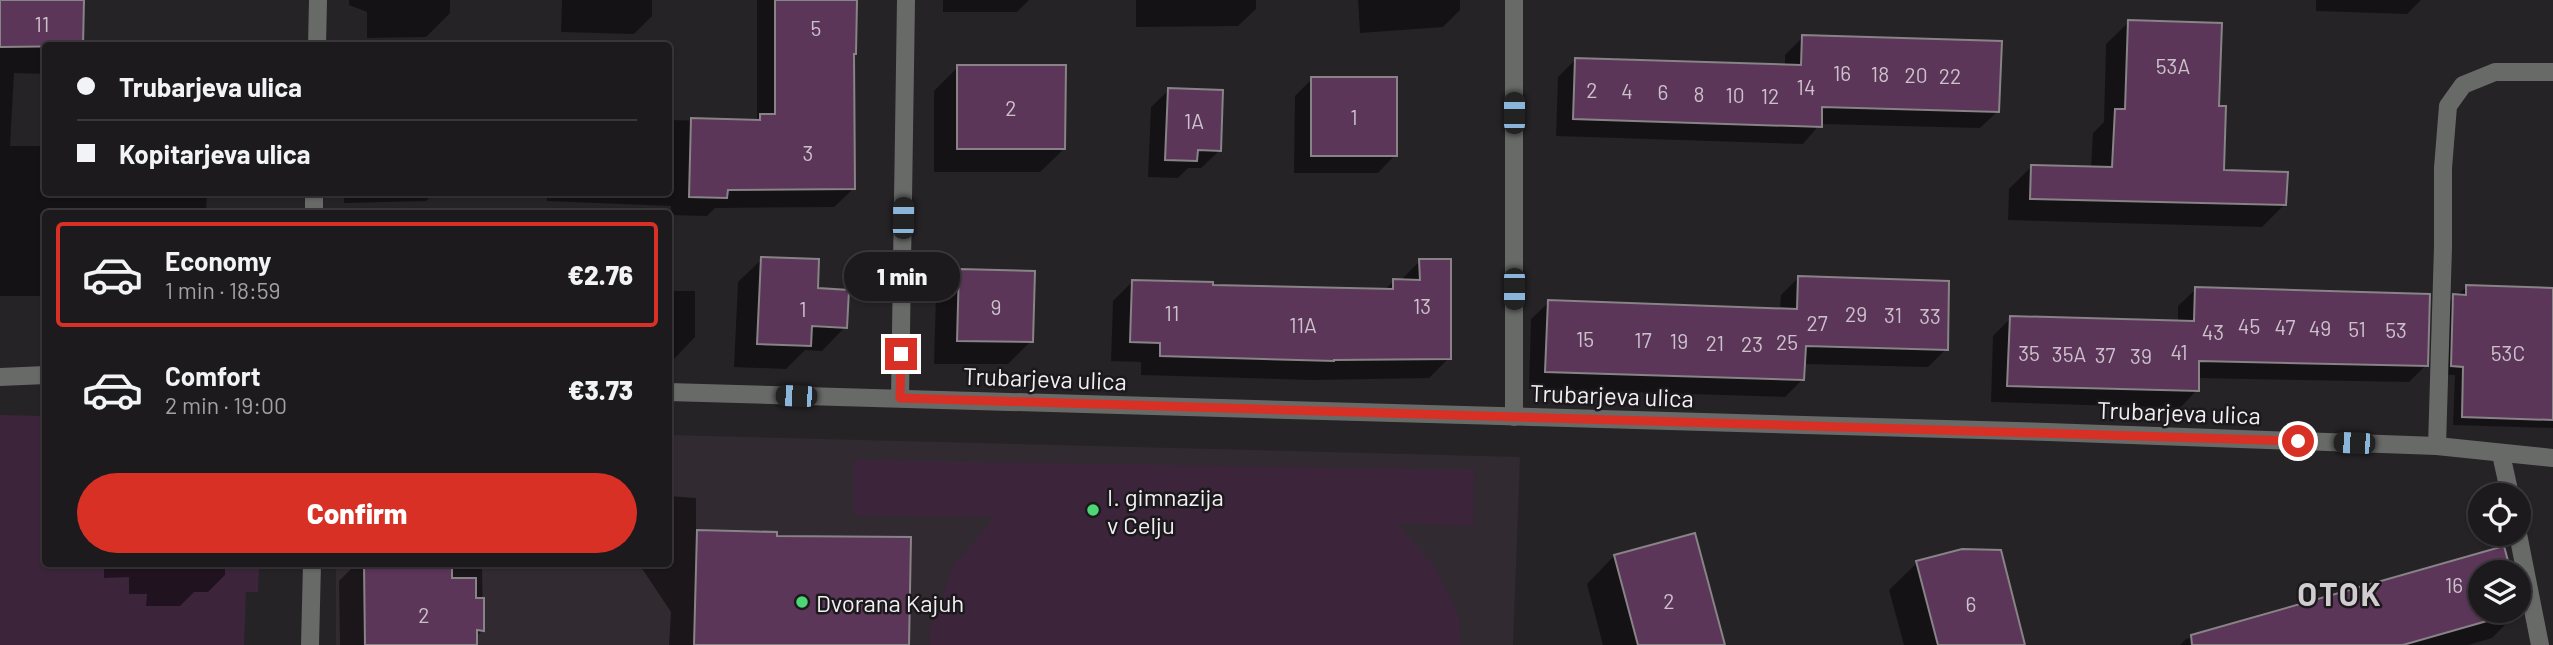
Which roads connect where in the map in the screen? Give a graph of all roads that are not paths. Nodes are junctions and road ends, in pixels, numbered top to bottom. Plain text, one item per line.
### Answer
1 (318, 0) edge
2 (906, 0) edge
3 (1514, 0) edge
4 (317, 42) edge
5 (2553, 72) edge
6 (42, 375) edge
7 (0, 377) edge
8 (672, 392) edge
9 (900, 398) junction
10 (1514, 417) junction
11 (2437, 446) junction
12 (2501, 454) junction
13 (2553, 458) edge
14 (2507, 483) edge
15 (2520, 546) edge
16 (312, 567) edge
17 (310, 645) edge
18 (2540, 645) edge

1 - 4 street
2 - 9 street
3 - 10 street
5 - 11 street
6 - 7 street
8 - 9 street, Trubarjeva ulica
9 - 10 street, Trubarjeva ulica
10 - 11 street, Trubarjeva ulica
11 - 12 street, Trubarjeva ulica
12 - 13 street, Trubarjeva ulica
12 - 14 street
15 - 18 street
16 - 17 street

